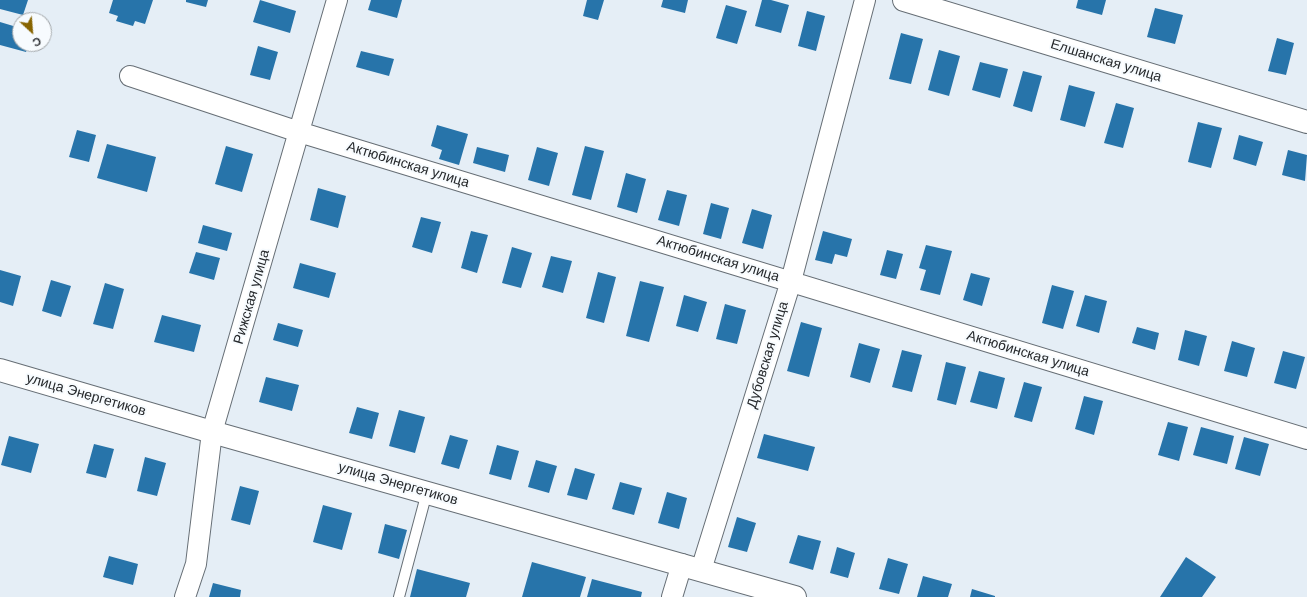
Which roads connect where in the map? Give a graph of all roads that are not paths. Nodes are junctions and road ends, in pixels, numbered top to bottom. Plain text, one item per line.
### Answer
1 (337, 0) edge
2 (865, 0) edge
3 (904, 0) edge
4 (130, 76) dead end
5 (1307, 122) edge
6 (299, 132) junction
7 (791, 281) junction
8 (0, 370) edge
9 (212, 432) junction
10 (1307, 439) edge
11 (427, 492) junction
12 (692, 567) junction
13 (185, 597) edge
14 (399, 597) edge
15 (672, 597) edge
16 (796, 597) edge

1 - 6 street, Рижская улица
2 - 7 street, Дубовская улица
3 - 5 main road, Елшанская улица
4 - 6 street, Актюбинская улица
6 - 7 street, Актюбинская улица
6 - 9 street, Рижская улица
7 - 10 street, Актюбинская улица
7 - 12 street, Дубовская улица
8 - 9 main road, улица Энергетиков
9 - 11 main road, улица Энергетиков
9 - 13 street, Рижская улица
11 - 12 main road, улица Энергетиков
11 - 14 lane
12 - 15 street, Дубовская улица
12 - 16 main road, улица Энергетиков

